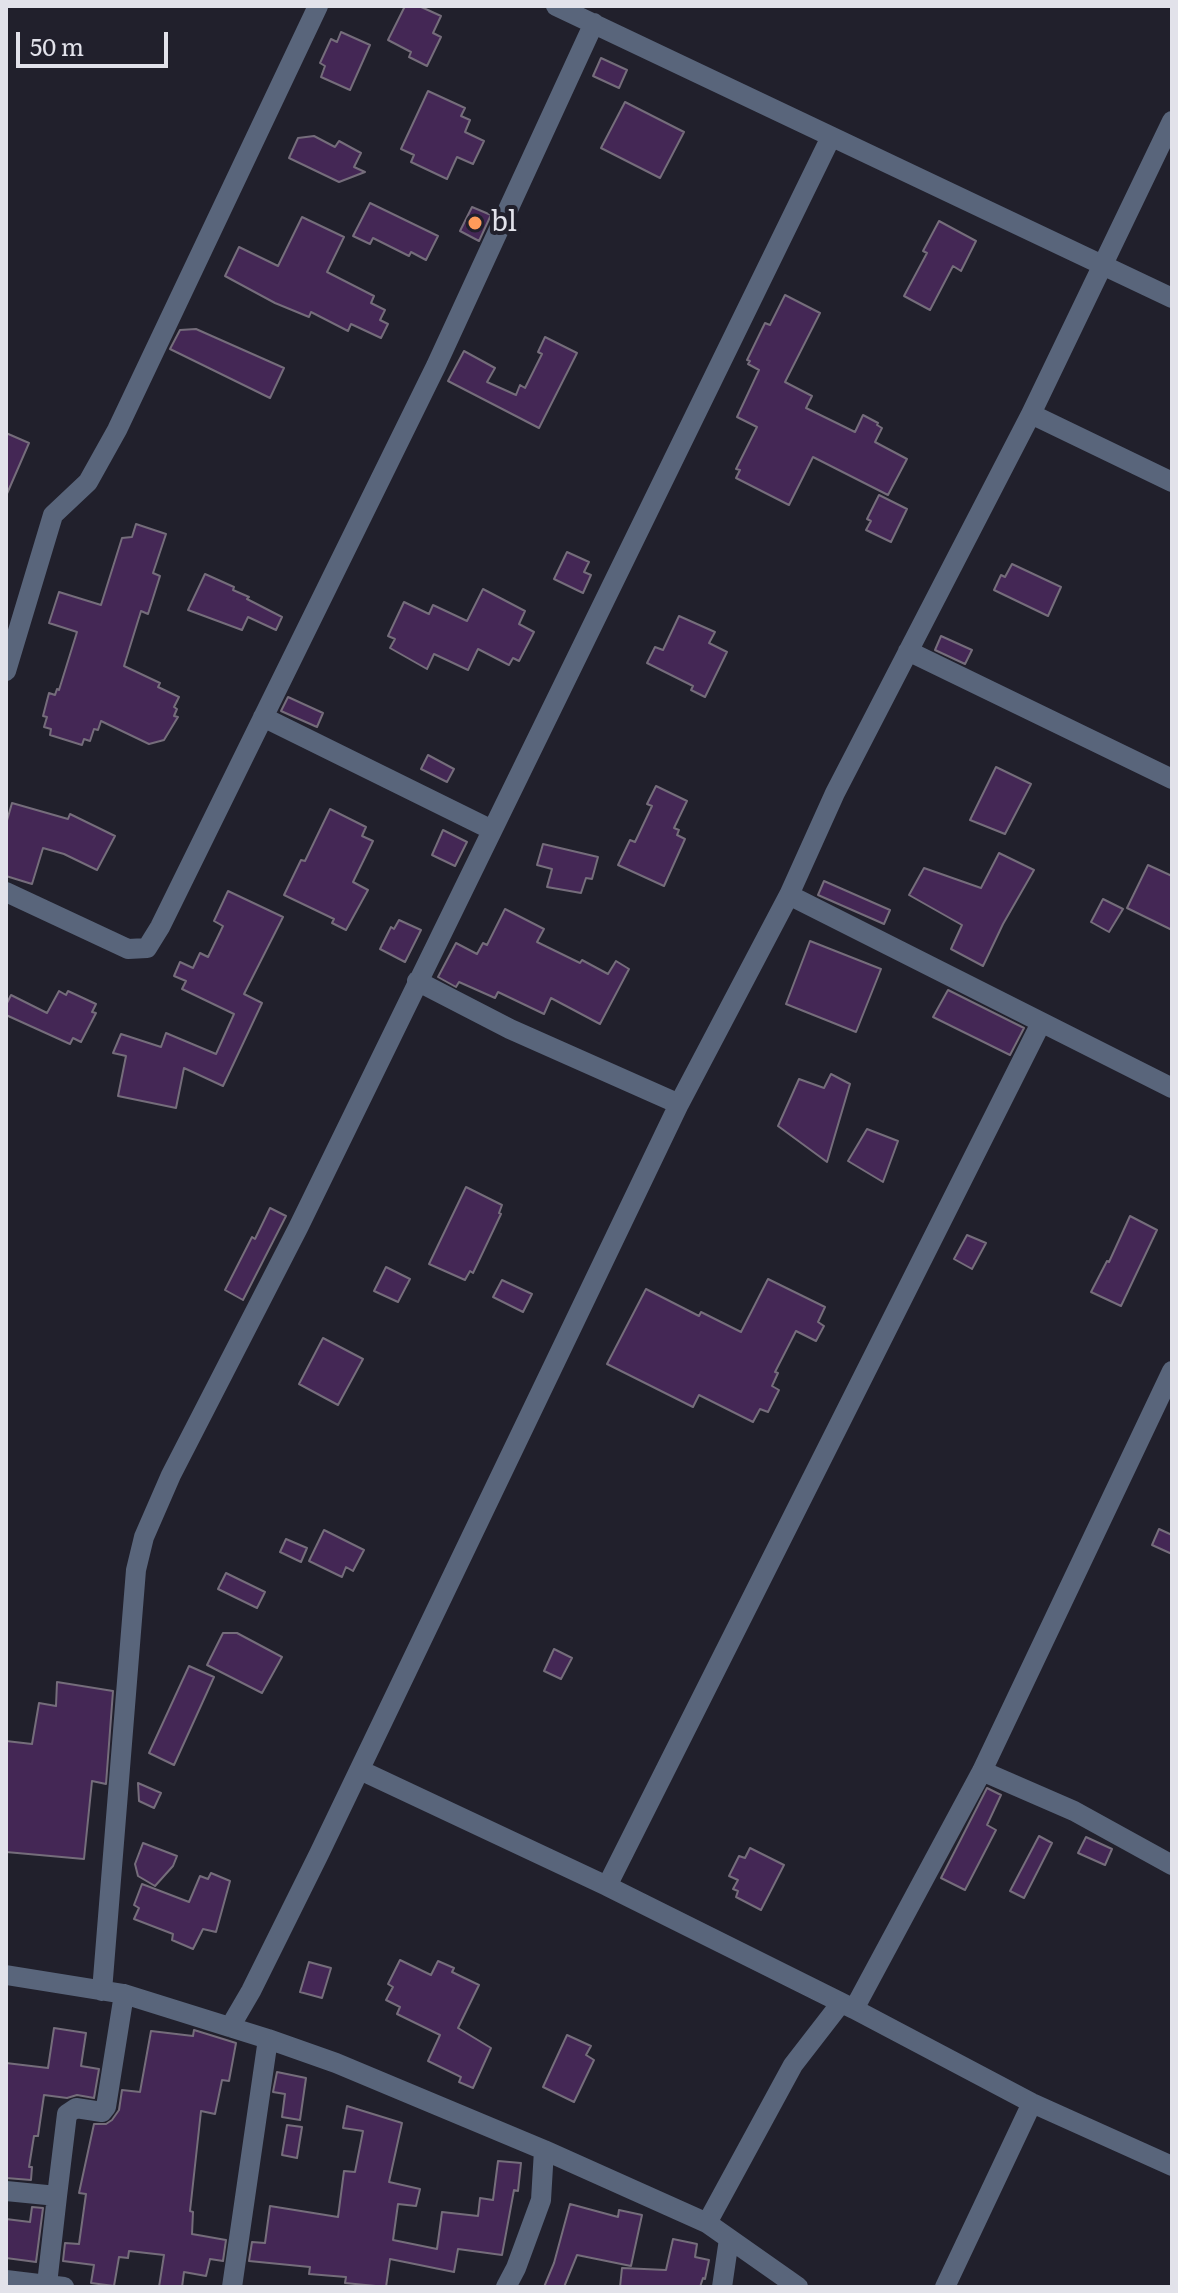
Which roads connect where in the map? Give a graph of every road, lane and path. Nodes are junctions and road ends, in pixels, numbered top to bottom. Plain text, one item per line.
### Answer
1 (318, 6) edge
2 (556, 6) edge
3 (594, 23) junction
4 (1172, 121) edge
5 (831, 137) junction
6 (1102, 265) junction
7 (1172, 298) edge
8 (1031, 414) junction
9 (1172, 482) edge
10 (908, 651) junction
11 (6, 671) edge
12 (263, 717) junction
13 (1172, 779) edge
14 (492, 830) junction
15 (6, 892) edge
16 (789, 895) junction
17 (417, 981) junction
18 (1041, 1023) junction
19 (1172, 1088) edge
20 (679, 1104) junction
21 (1172, 1371) edge
22 (360, 1770) junction
23 (982, 1771) junction
24 (1172, 1865) edge
25 (607, 1886) junction
26 (6, 1975) edge
27 (102, 1991) junction
28 (124, 1994) junction
29 (848, 2006) junction
30 (230, 2027) junction
31 (268, 2039) junction
32 (1032, 2103) junction
33 (544, 2150) junction
34 (1172, 2166) edge
35 (6, 2191) edge
36 (57, 2196) junction
37 (707, 2223) junction
38 (729, 2239) junction
39 (6, 2280) edge
40 (55, 2286) edge
41 (232, 2287) edge
42 (506, 2287) edge
43 (722, 2287) edge
44 (798, 2287) edge
45 (945, 2287) edge

1 - 11 street
2 - 3 street
3 - 5 street
3 - 12 street
4 - 6 street
5 - 6 street
5 - 14 street
6 - 7 street
6 - 8 street
8 - 9 street
8 - 10 street
10 - 13 street
10 - 16 street
12 - 14 street
12 - 15 street
14 - 17 street
16 - 18 street
16 - 20 street
17 - 20 street
17 - 27 street
18 - 19 street
18 - 25 street
20 - 22 street
21 - 23 street
22 - 25 street
22 - 30 street
23 - 24 street
23 - 29 street
25 - 29 street
26 - 27 street
27 - 28 street
28 - 30 street
28 - 36 street
29 - 32 street
29 - 37 street
30 - 31 street
31 - 33 street
31 - 41 street
32 - 34 street
32 - 45 street
33 - 37 street
33 - 42 street
35 - 36 street
36 - 40 street
37 - 38 street
38 - 43 street
38 - 44 street
39 - 40 street

